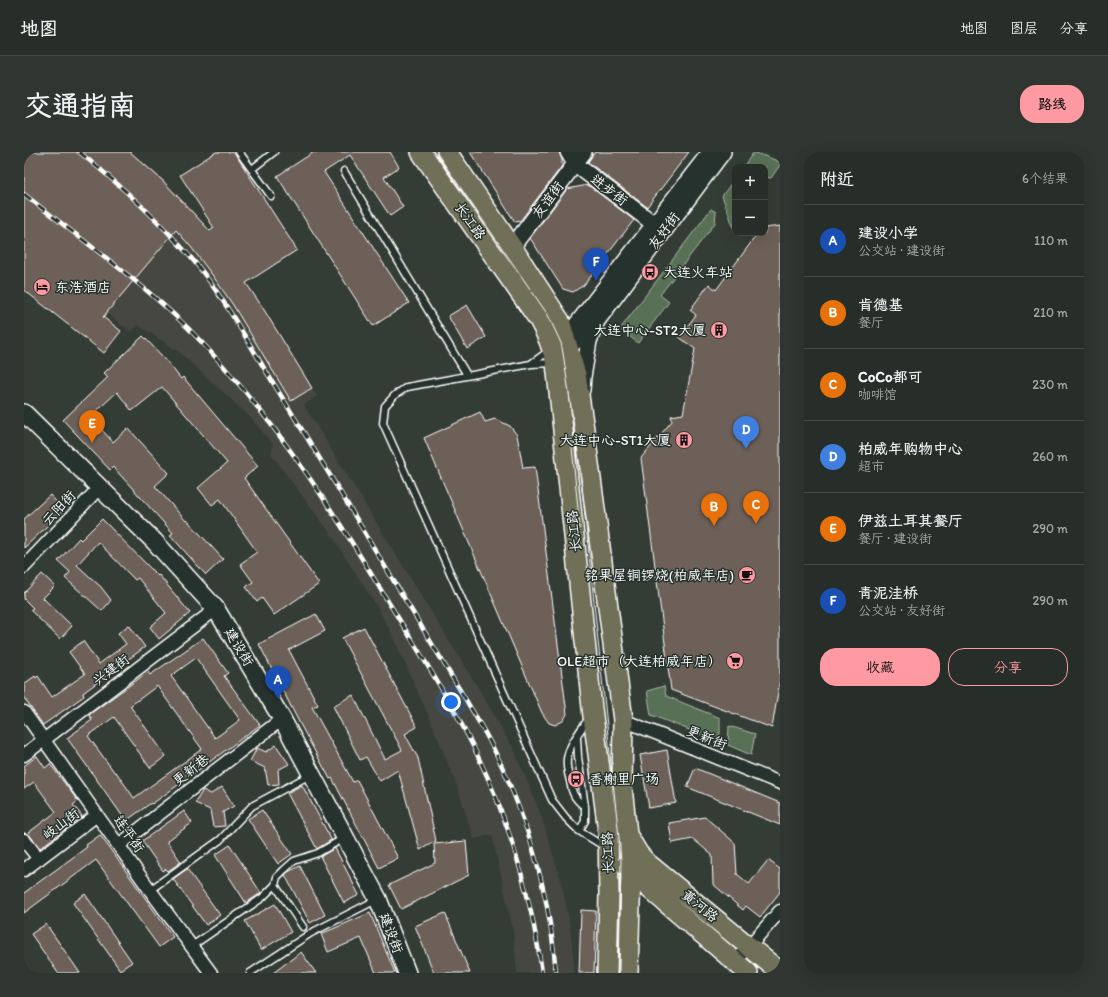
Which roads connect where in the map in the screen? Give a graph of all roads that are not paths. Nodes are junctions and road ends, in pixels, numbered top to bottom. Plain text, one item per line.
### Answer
1 (239, 152) edge
2 (274, 152) edge
3 (421, 152) edge
4 (447, 152) edge
5 (710, 152) edge
6 (723, 152) edge
7 (576, 156) edge
8 (252, 169) junction
9 (344, 171) dead end
10 (270, 196) dead end
11 (654, 224) junction
12 (512, 247) junction
13 (597, 321) junction
14 (561, 350) junction
15 (531, 364) junction
16 (467, 376) junction
17 (581, 407) junction
18 (24, 412) edge
19 (99, 488) junction
20 (24, 567) edge
21 (216, 609) junction
22 (592, 708) junction
23 (24, 712) edge
24 (282, 719) junction
25 (623, 720) junction
26 (577, 737) junction
27 (44, 741) junction
28 (24, 755) edge
29 (312, 774) junction
30 (780, 783) edge
31 (585, 806) junction
32 (97, 815) junction
33 (579, 831) junction
34 (628, 835) junction
35 (345, 838) junction
36 (24, 840) edge
37 (118, 845) junction
38 (609, 850) junction
39 (39, 859) junction
40 (24, 870) edge
41 (631, 870) junction
42 (275, 885) junction
43 (150, 890) junction
44 (378, 899) junction
45 (780, 911) edge
46 (303, 927) dead end
47 (192, 946) junction
48 (749, 946) junction
49 (742, 968) edge
50 (780, 972) edge
51 (211, 973) edge
52 (250, 973) edge
53 (407, 973) edge
54 (607, 973) edge
55 (628, 973) edge

1 - 8 lane
2 - 8 lane
3 - 14 main road, 长江路
4 - 12 main road, 长江路
5 - 11 street, 友好街
6 - 13 street, 友好街
7 - 11 street, 进步街
7 - 12 street, 友谊街
8 - 10 lane
9 - 16 lane
11 - 14 street, 友好街
12 - 14 main road, 长江路
13 - 14 street, 友好街
13 - 17 street
14 - 15 lane
14 - 15 lane
14 - 17 main road, 长江路
14 - 22 main road, 长江路
15 - 16 lane
16 - 33 lane
17 - 25 main road, 长江路
18 - 19 main road, 建设街
19 - 20 street, 云阳街
19 - 21 main road, 建设街
21 - 24 main road, 建设街
21 - 27 street, 兴建街
22 - 26 lane
22 - 38 main road, 长江路
23 - 27 street, 连平街
24 - 29 main road, 建设街
24 - 37 street, 更新巷
25 - 30 street, 更新街
25 - 34 main road, 长江路
26 - 31 lane
26 - 31 lane
27 - 28 street, 兴建街
27 - 32 street, 连平街
29 - 35 main road, 建设街
29 - 43 lane
31 - 33 lane
32 - 37 street, 连平街
32 - 39 street, 岐山街
33 - 38 lane
34 - 41 main road, 长江路
34 - 48 main road, 黄河路
35 - 42 lane
35 - 44 main road, 建设街
36 - 39 street
37 - 43 street, 连平街
38 - 41 main road, 黄河路
38 - 54 main road, 长江路
39 - 40 street, 岐山街
41 - 49 main road, 黄河路
41 - 55 main road, 长江路
42 - 46 lane
42 - 47 lane
43 - 47 street, 连平街
44 - 52 lane
44 - 53 main road, 建设街
45 - 48 street
47 - 51 street, 连平街
48 - 49 street
48 - 50 main road, 黄河路

